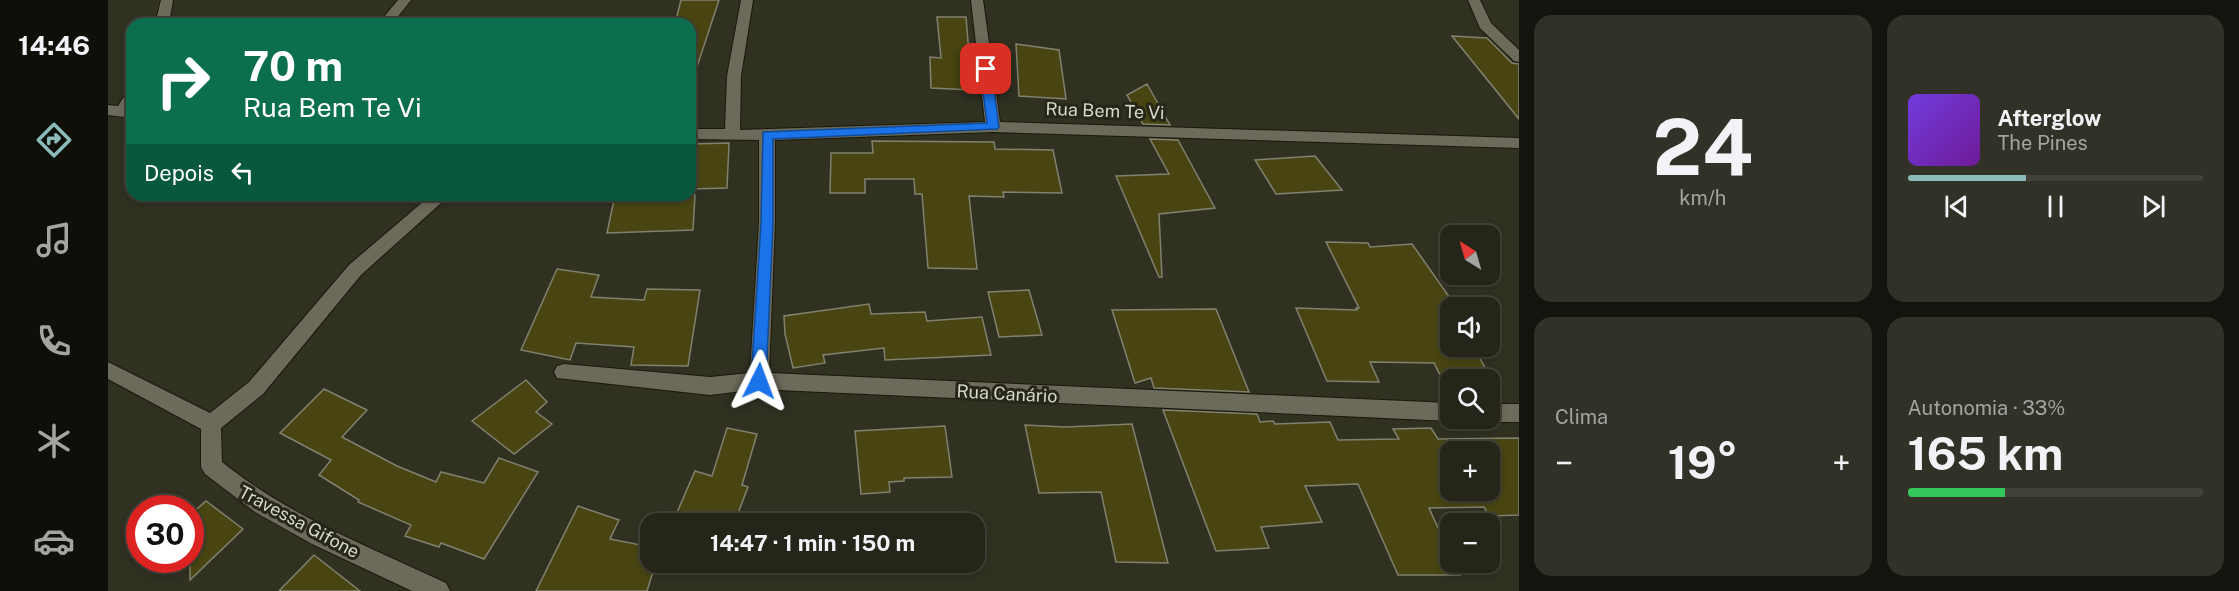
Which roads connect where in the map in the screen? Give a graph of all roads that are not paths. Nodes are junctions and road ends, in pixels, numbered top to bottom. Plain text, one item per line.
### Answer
1 (167, 0) edge
2 (405, 0) edge
3 (747, 0) edge
4 (976, 0) edge
5 (1474, 0) edge
6 (163, 18) edge
7 (390, 18) edge
8 (1519, 58) edge
9 (993, 127) junction
10 (696, 134) edge
11 (732, 135) junction
12 (767, 135) junction
13 (1519, 143) edge
14 (435, 201) edge
15 (108, 370) edge
16 (564, 372) dead end
17 (759, 381) junction
18 (1440, 412) edge
19 (1500, 413) edge
20 (1519, 413) edge
21 (211, 424) junction
22 (438, 591) edge

1 - 6 street
2 - 7 street
3 - 11 street
4 - 9 street
5 - 8 street
9 - 12 street, Rua Bem Te Vi
9 - 13 street, Rua Bem Te Vi
10 - 11 street, Rua Bem Te Vi
11 - 12 street, Rua Bem Te Vi
12 - 17 street
14 - 21 street
15 - 21 street
16 - 17 street, Rua Canário
17 - 18 street, Rua Canário
19 - 20 street
21 - 22 street, Travessa Gifone

